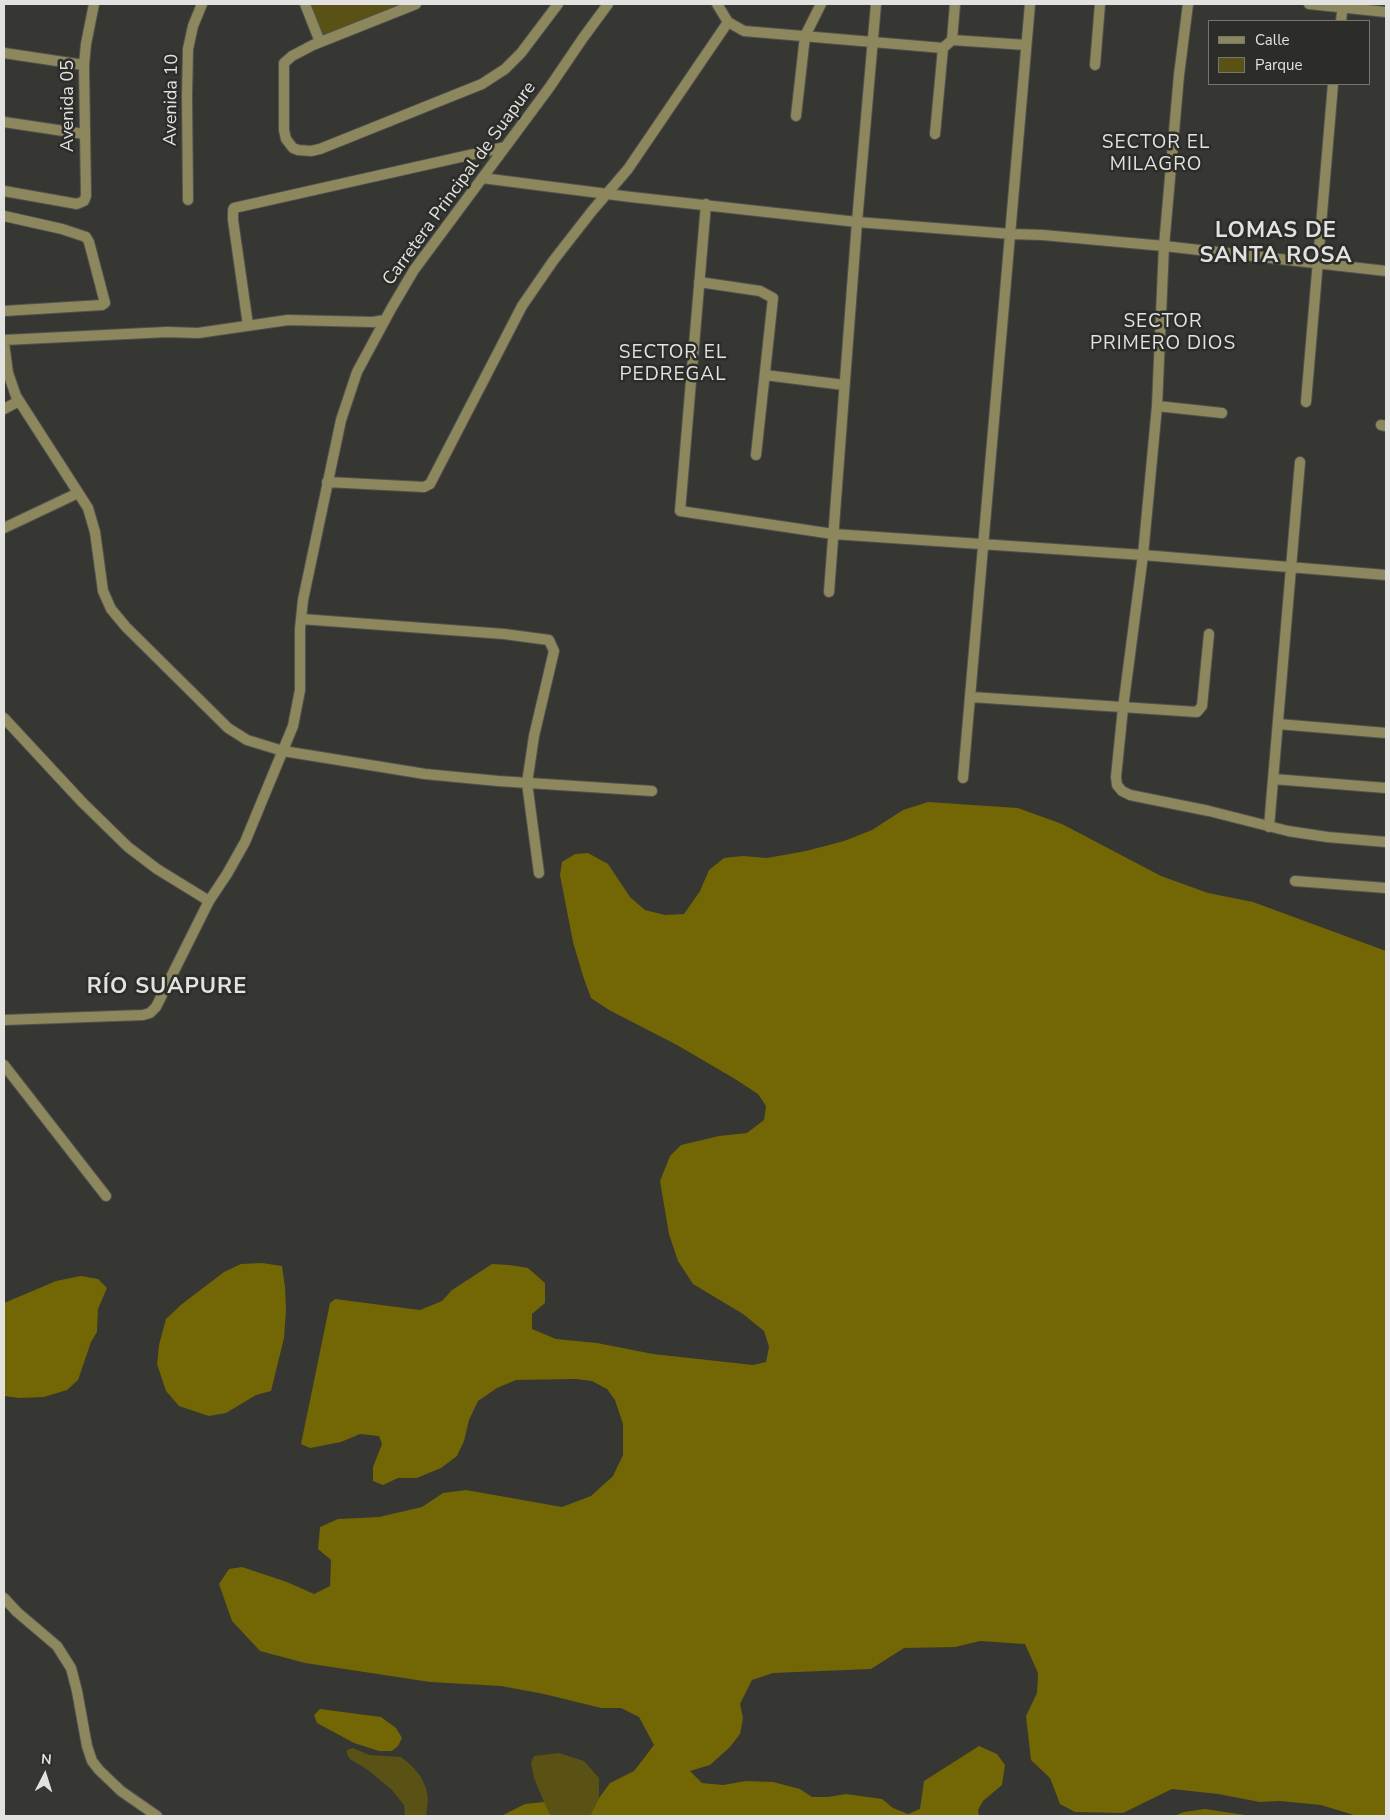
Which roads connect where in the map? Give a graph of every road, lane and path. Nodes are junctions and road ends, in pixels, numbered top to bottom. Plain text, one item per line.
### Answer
1 (94, 4) edge
2 (202, 4) edge
3 (305, 4) edge
4 (416, 4) edge
5 (558, 4) edge
6 (608, 4) edge
7 (717, 4) edge
8 (821, 4) edge
9 (876, 4) edge
10 (956, 4) edge
11 (1030, 4) edge
12 (1100, 4) edge
13 (1188, 4) edge
14 (1309, 4) edge
15 (1343, 6) edge
16 (1386, 12) edge
17 (1341, 20) edge
18 (728, 22) junction
19 (805, 36) junction
20 (952, 40) junction
21 (320, 42) junction
22 (873, 42) junction
23 (1026, 45) junction
24 (943, 48) junction
25 (4, 52) edge
26 (84, 65) junction
27 (1094, 65) dead end
28 (1333, 85) edge
29 (796, 116) dead end
30 (4, 122) edge
31 (84, 134) junction
32 (935, 134) dead end
33 (505, 147) junction
34 (482, 178) junction
35 (4, 191) edge
36 (607, 194) junction
37 (188, 200) dead end
38 (706, 204) junction
39 (4, 216) edge
40 (857, 222) junction
41 (1011, 234) junction
42 (1164, 246) junction
43 (1316, 264) junction
44 (1386, 271) edge
45 (700, 282) junction
46 (4, 311) edge
47 (385, 320) junction
48 (248, 325) junction
49 (4, 341) edge
50 (764, 375) junction
51 (844, 384) junction
52 (20, 401) junction
53 (1306, 402) dead end
54 (1157, 406) junction
55 (4, 409) edge
56 (1222, 413) dead end
57 (756, 455) dead end
58 (1300, 462) dead end
59 (327, 482) junction
60 (78, 494) junction
61 (4, 528) edge
62 (834, 534) junction
63 (984, 545) junction
64 (1143, 555) junction
65 (1291, 566) junction
66 (1386, 575) edge
67 (830, 592) dead end
68 (301, 619) junction
69 (1208, 634) dead end
70 (971, 697) junction
71 (1122, 708) junction
72 (4, 718) edge
73 (1278, 724) junction
74 (1386, 733) edge
75 (283, 751) junction
76 (963, 778) dead end
77 (1273, 779) junction
78 (527, 783) junction
79 (1386, 788) edge
80 (652, 791) dead end
81 (1269, 827) junction
82 (1386, 842) edge
83 (539, 873) dead end
84 (1295, 881) dead end
85 (1386, 888) edge
86 (209, 901) junction
87 (4, 1020) edge
88 (4, 1066) edge
89 (106, 1196) dead end
90 (4, 1598) edge
91 (157, 1816) edge

1 - 26 street, Avenida 05
2 - 37 street, Avenida 10
3 - 21 street
4 - 21 street
5 - 21 street
6 - 33 street, Carretera Principal de Suapure
7 - 18 street
8 - 19 street
9 - 22 street
10 - 20 street
11 - 23 street
12 - 27 street
13 - 42 street
14 - 15 street
15 - 16 street
15 - 17 street
18 - 19 street
18 - 36 street
19 - 22 street
19 - 29 street
20 - 23 street
20 - 24 street
22 - 24 street
22 - 40 street
23 - 41 street
24 - 32 street
25 - 26 street
26 - 31 street, Avenida 05
28 - 43 street
30 - 31 street
31 - 35 street, Avenida 05
33 - 34 street, Carretera Principal de Suapure
33 - 48 street
34 - 36 street
34 - 47 street, Carretera Principal de Suapure
36 - 38 street
36 - 59 street
38 - 40 street
38 - 45 street
39 - 46 street
40 - 41 street
40 - 51 street
41 - 42 street
41 - 63 street
42 - 43 street
42 - 54 street
43 - 44 street
43 - 53 street
45 - 50 street
45 - 62 street
47 - 48 street
47 - 59 street, Carretera Principal de Suapure
48 - 49 street
49 - 52 street
50 - 51 street
50 - 57 street
51 - 62 street
52 - 55 street
52 - 60 street
54 - 56 street
54 - 64 street
58 - 65 street
59 - 68 street, Carretera Principal de Suapure
60 - 61 street
60 - 75 street
62 - 63 street
62 - 67 street
63 - 64 street
63 - 70 street
64 - 65 street
64 - 71 street
65 - 66 street
65 - 73 street
68 - 75 street, Carretera Principal de Suapure
68 - 78 street
69 - 71 street
70 - 71 street
70 - 76 street
71 - 81 street
72 - 86 street
73 - 74 street
73 - 77 street
75 - 78 street
75 - 86 street, Carretera Principal de Suapure
77 - 79 street
77 - 81 street
78 - 80 street
78 - 83 street
81 - 82 street
84 - 85 street
86 - 87 street, Carretera Principal de Suapure
88 - 89 street
90 - 91 street

